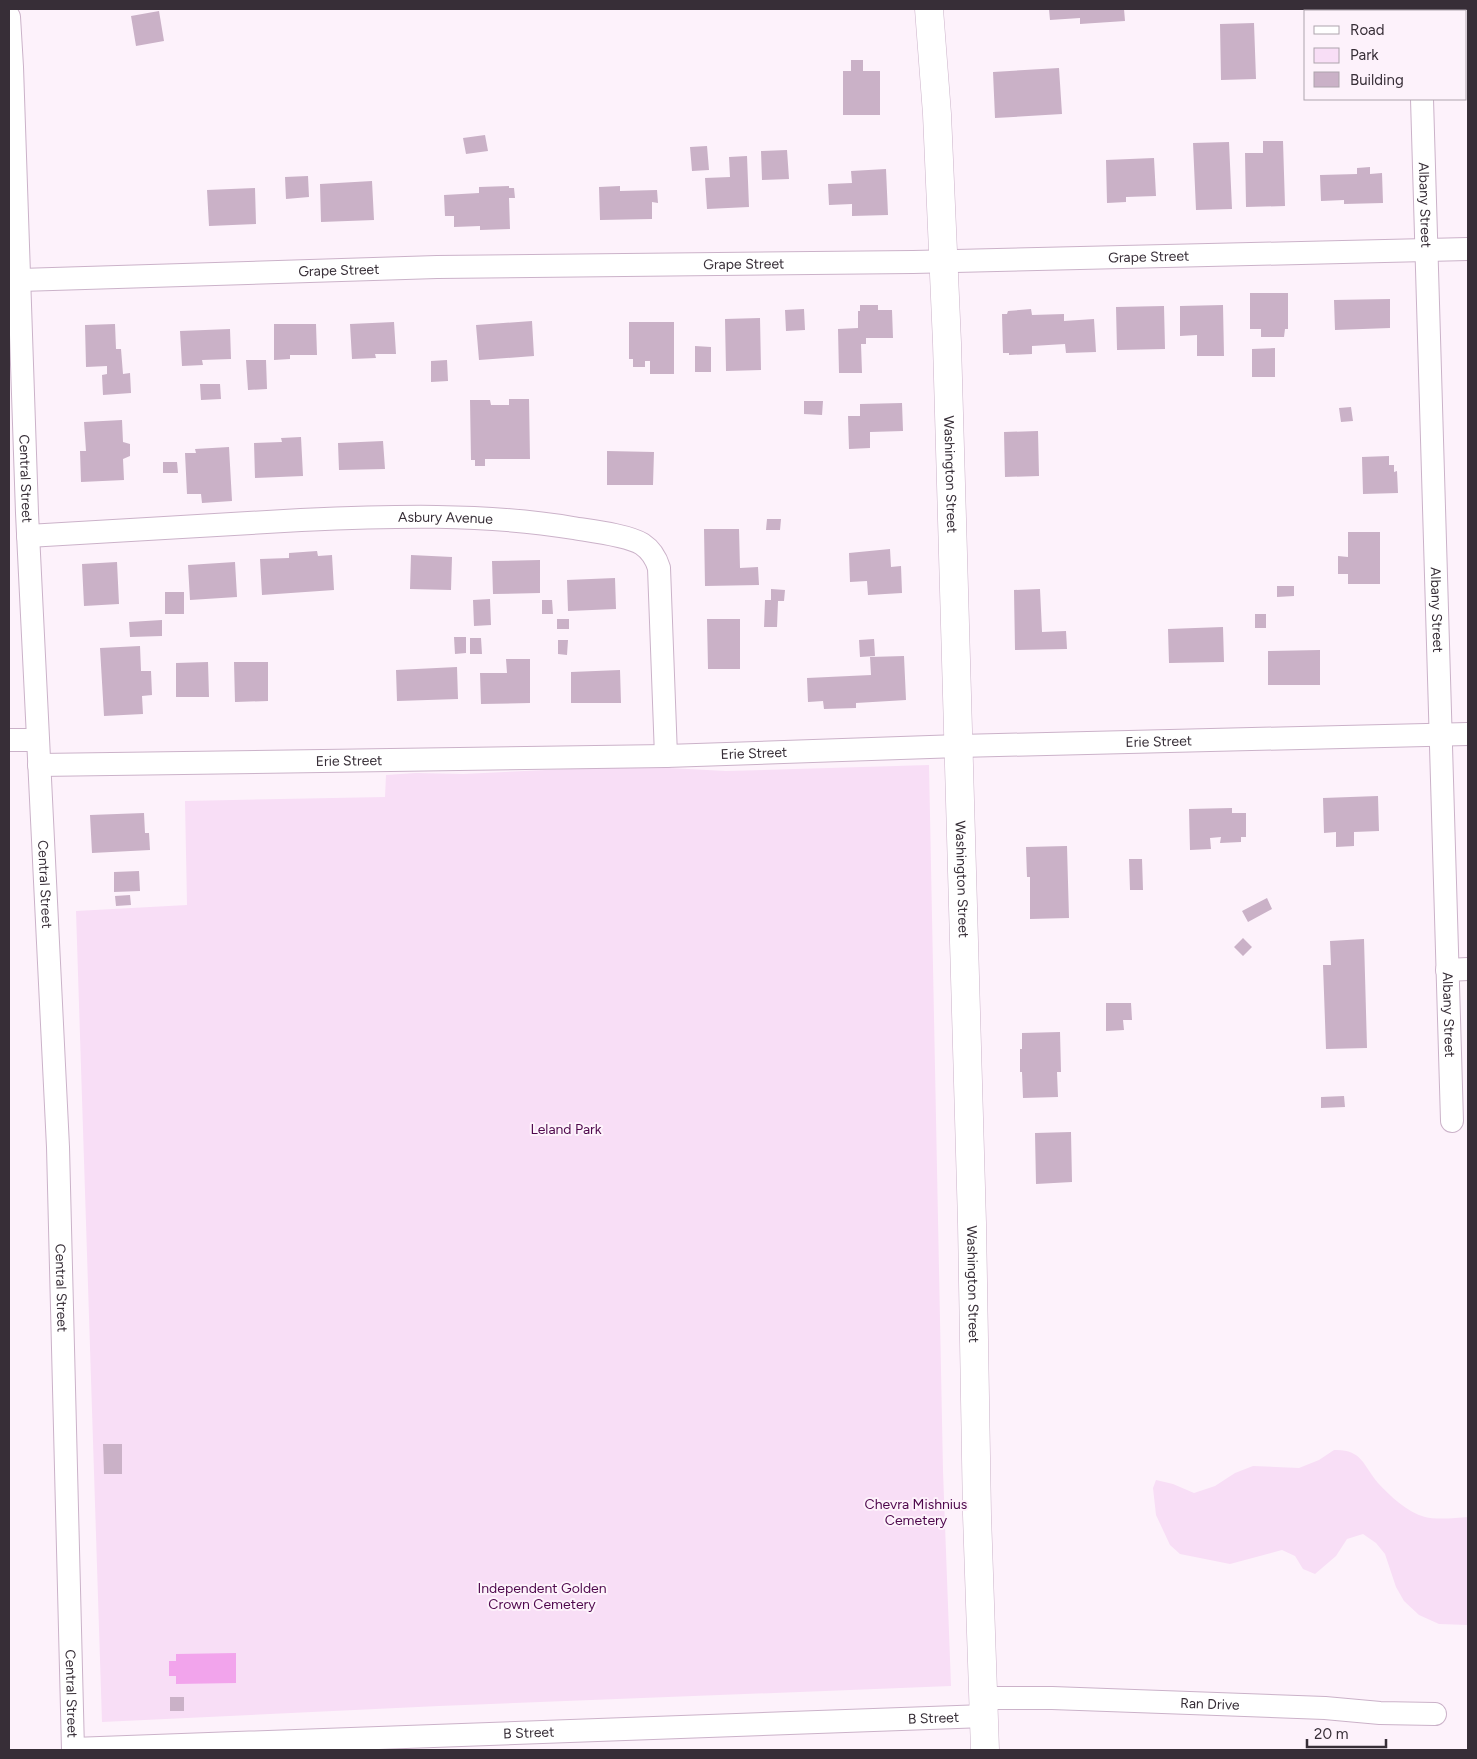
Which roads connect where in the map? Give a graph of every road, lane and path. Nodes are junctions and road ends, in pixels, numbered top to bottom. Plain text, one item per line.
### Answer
1 (929, 9) edge
2 (9, 17) edge
3 (1422, 100) edge
4 (1468, 249) edge
5 (1427, 250) junction
6 (943, 261) junction
7 (20, 280) junction
8 (18, 514) edge
9 (28, 536) junction
10 (1468, 734) edge
11 (1440, 735) junction
12 (9, 740) edge
13 (37, 740) junction
14 (959, 746) junction
15 (666, 756) junction
16 (39, 765) junction
17 (1457, 969) edge
18 (1452, 1121) dead end
19 (984, 1707) junction
20 (1435, 1714) dead end
21 (73, 1750) edge
22 (986, 1750) edge

1 - 6 main road, Washington Street
2 - 7 street, Central Street
3 - 5 street, Albany Street
4 - 5 street, Grape Street
5 - 6 street, Grape Street
5 - 11 street, Albany Street
6 - 7 street, Grape Street
6 - 14 main road, Washington Street
7 - 8 street, Central Street
8 - 9 street, Central Street
9 - 13 street, Central Street
9 - 15 street, Asbury Avenue
10 - 11 street, Erie Street
11 - 14 street, Erie Street
11 - 17 street, Albany Street
12 - 13 street
13 - 16 street, Central Street
14 - 15 street, Erie Street
14 - 19 main road, Washington Street
15 - 16 street, Erie Street
16 - 21 street, Central Street
17 - 18 street, Albany Street
19 - 20 street, Ran Drive
19 - 21 street, B Street
19 - 22 main road, Washington Street

